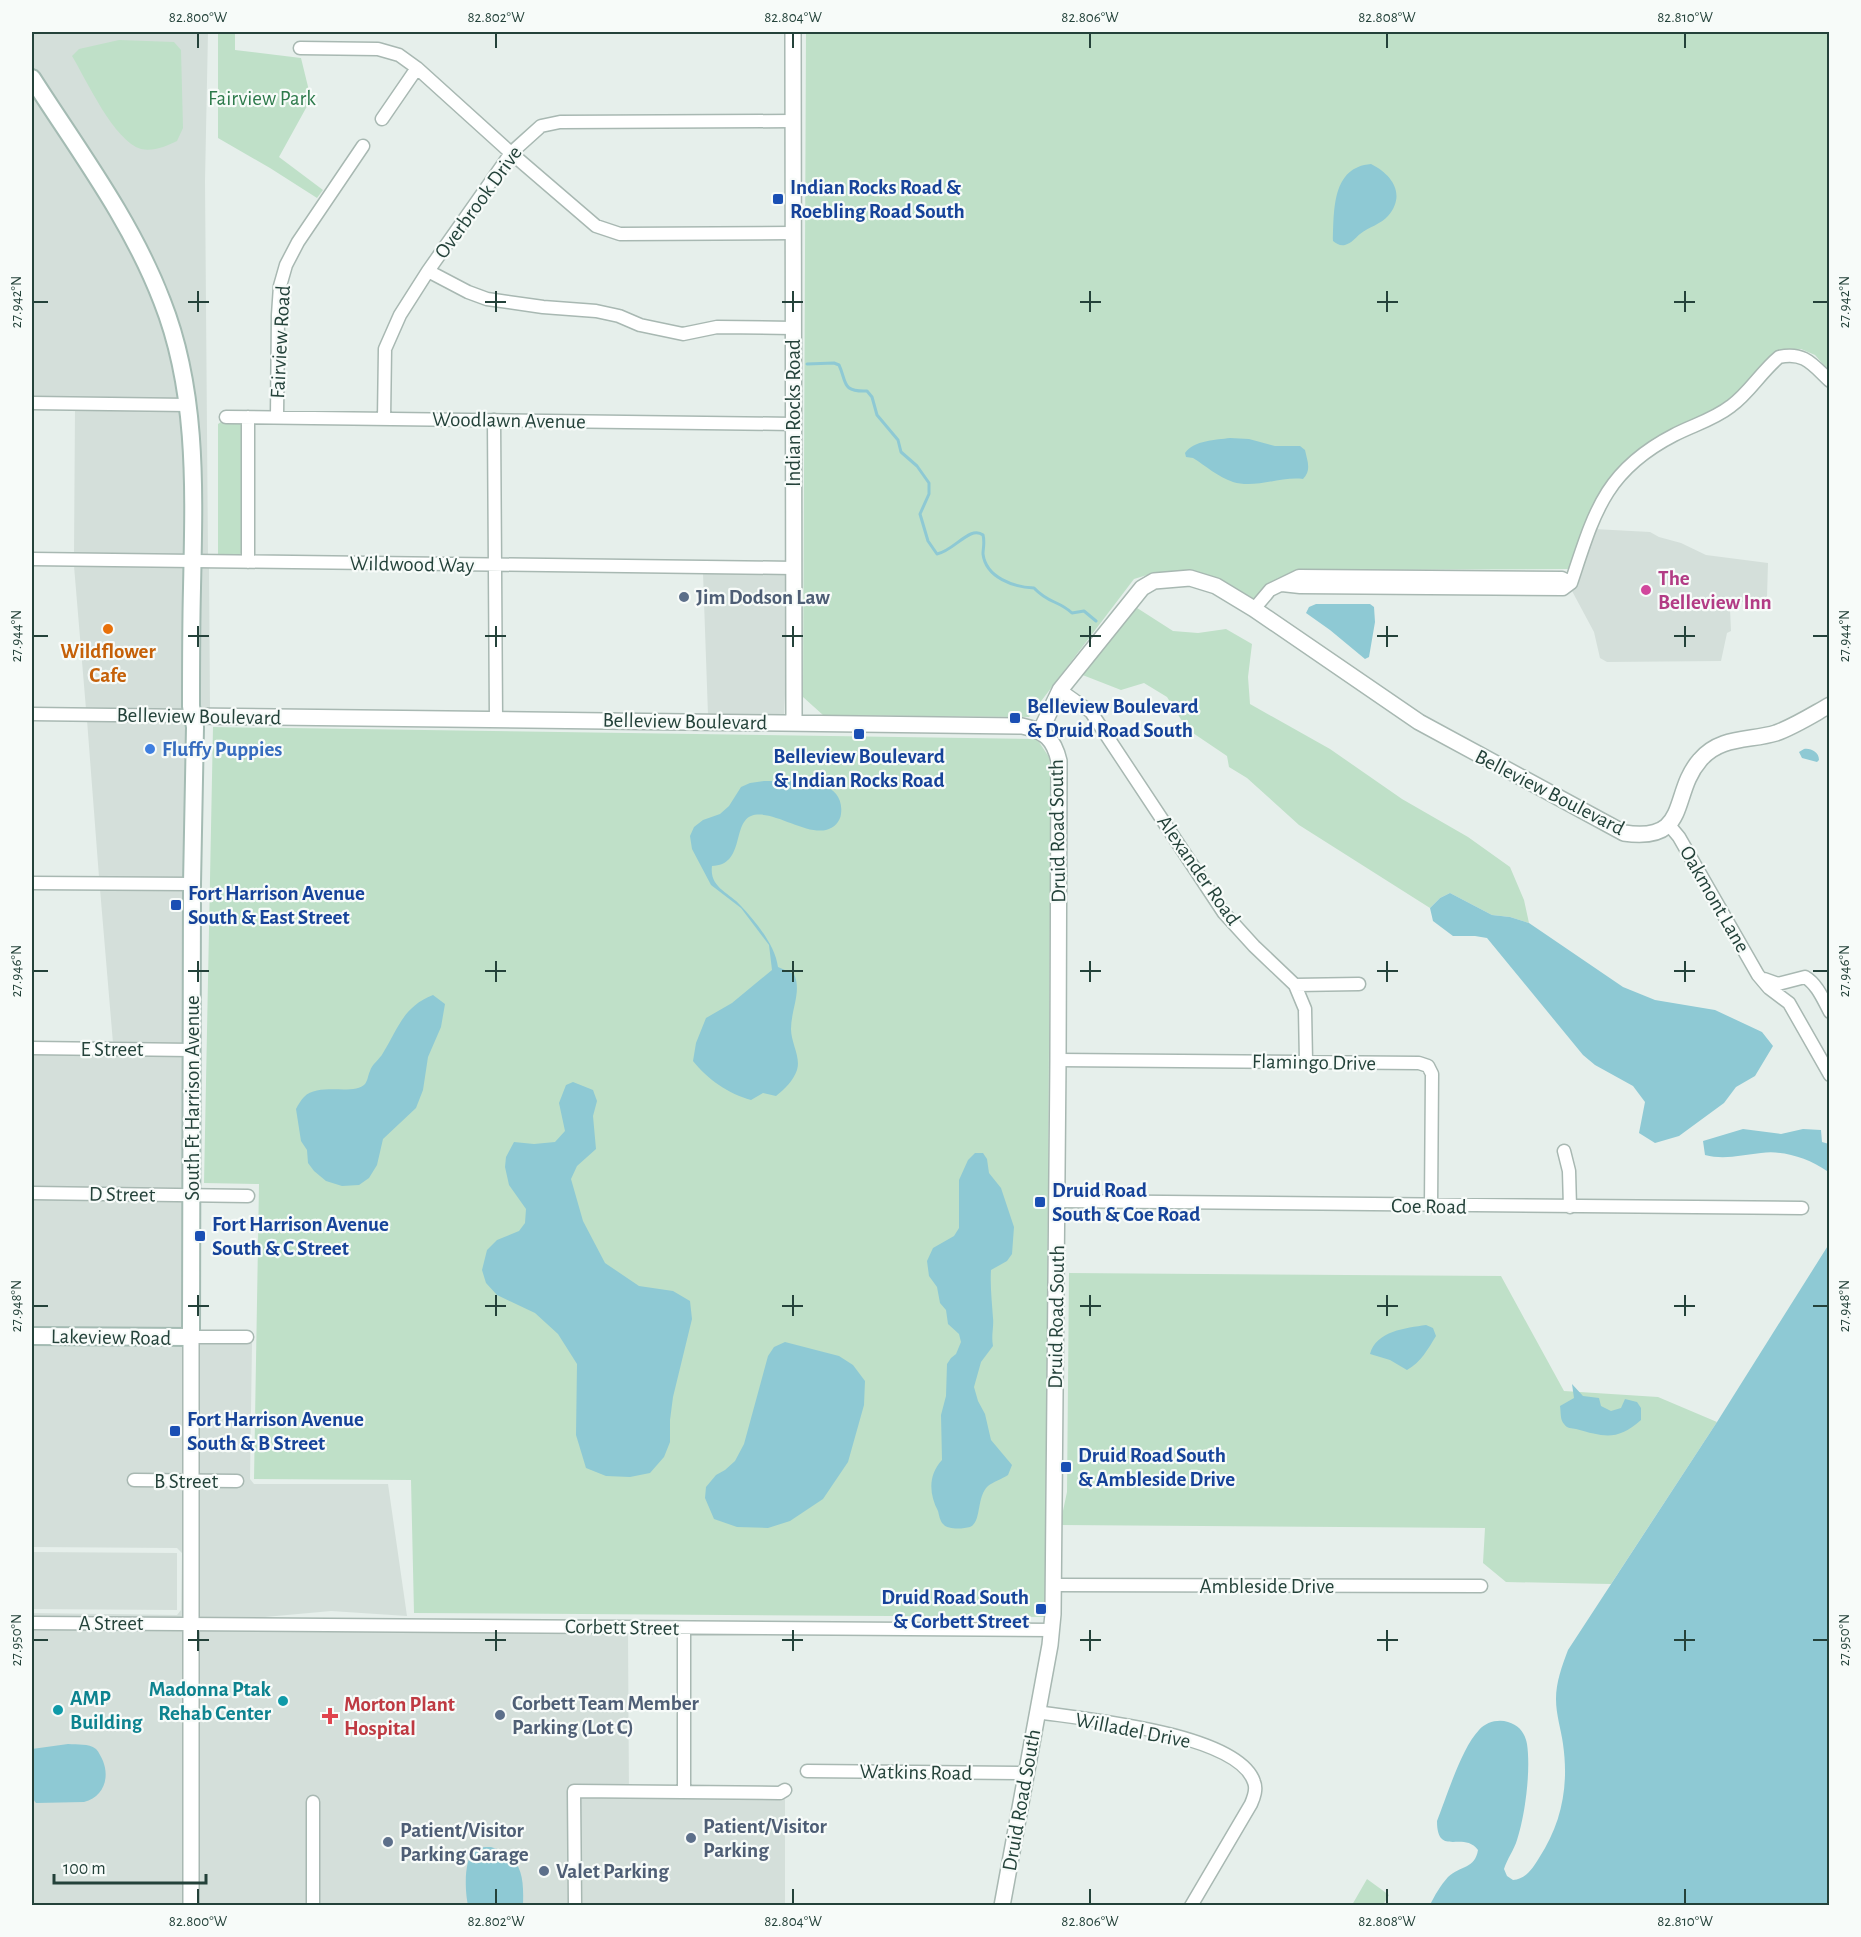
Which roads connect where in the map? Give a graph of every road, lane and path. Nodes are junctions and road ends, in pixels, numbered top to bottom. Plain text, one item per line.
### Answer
1 (793, 32) edge
2 (300, 48) dead end
3 (417, 68) junction
4 (32, 78) edge
5 (382, 119) dead end
6 (793, 121) junction
7 (363, 146) dead end
8 (511, 153) junction
9 (793, 233) junction
10 (428, 271) junction
11 (793, 328) junction
12 (1830, 381) edge
13 (32, 403) edge
14 (188, 405) junction
15 (226, 417) dead end
16 (248, 417) junction
17 (277, 417) junction
18 (384, 419) junction
19 (494, 420) junction
20 (793, 424) junction
21 (32, 559) edge
22 (192, 561) junction
23 (248, 562) junction
24 (494, 565) junction
25 (794, 568) junction
26 (1254, 609) junction
27 (1060, 690) junction
28 (1830, 705) edge
29 (32, 714) edge
30 (193, 716) junction
31 (496, 719) junction
32 (794, 722) junction
33 (1040, 732) junction
34 (1669, 825) junction
35 (32, 883) edge
36 (192, 884) junction
37 (1758, 975) junction
38 (1794, 980) junction
39 (1359, 984) dead end
40 (1295, 985) junction
41 (1789, 1003) junction
42 (1830, 1012) edge
43 (32, 1048) edge
44 (192, 1050) junction
45 (1059, 1060) junction
46 (1306, 1061) junction
47 (1830, 1075) edge
48 (1564, 1151) dead end
49 (32, 1193) edge
50 (192, 1194) junction
51 (248, 1196) dead end
52 (1057, 1201) junction
53 (1431, 1206) junction
54 (1570, 1207) junction
55 (1802, 1208) dead end
56 (32, 1336) edge
57 (191, 1337) junction
58 (247, 1337) dead end
59 (134, 1480) dead end
60 (191, 1480) junction
61 (237, 1481) dead end
62 (1053, 1585) junction
63 (1481, 1586) dead end
64 (32, 1623) edge
65 (191, 1623) junction
66 (684, 1628) junction
67 (1052, 1630) junction
68 (1037, 1712) junction
69 (807, 1771) dead end
70 (1026, 1773) junction
71 (785, 1790) dead end
72 (684, 1792) junction
73 (313, 1802) dead end
74 (191, 1905) edge
75 (313, 1905) edge
76 (575, 1905) edge
77 (1002, 1905) edge
78 (1191, 1905) edge

1 - 6 street, Indian Rocks Road
2 - 3 street
3 - 5 street
3 - 8 street
4 - 14 main road, South Ft Harrison Avenue
6 - 8 street, Overbrook Drive
6 - 9 street, Indian Rocks Road
7 - 17 street, Fairview Road
8 - 9 street
8 - 10 street, Overbrook Drive
9 - 11 street, Indian Rocks Road
10 - 11 street
10 - 18 street, Overbrook Drive
11 - 20 street, Indian Rocks Road
12 - 26 street
13 - 14 street
14 - 22 main road, South Ft Harrison Avenue
15 - 16 street, Woodlawn Avenue
16 - 17 street, Woodlawn Avenue
16 - 23 street
17 - 18 street, Woodlawn Avenue
18 - 19 street, Woodlawn Avenue
19 - 20 street, Woodlawn Avenue
19 - 24 street
20 - 25 street, Indian Rocks Road
21 - 22 street, Wildwood Way
22 - 23 street, Wildwood Way
22 - 30 main road, South Ft Harrison Avenue
23 - 24 street, Wildwood Way
24 - 25 street, Wildwood Way
24 - 31 street
25 - 32 street, Indian Rocks Road
26 - 27 street, Belleview Boulevard
26 - 34 street, Belleview Boulevard
27 - 33 street, Belleview Boulevard
27 - 40 street, Alexander Road
28 - 34 street
29 - 30 street, Belleview Boulevard
30 - 31 street, Belleview Boulevard
30 - 36 main road, South Ft Harrison Avenue
31 - 32 street, Belleview Boulevard
32 - 33 street, Belleview Boulevard
33 - 45 street, Druid Road South
34 - 37 street, Oakmont Lane
35 - 36 street
36 - 44 main road, South Ft Harrison Avenue
37 - 38 street, Oakmont Lane
37 - 41 street, Oakmont Lane
38 - 41 street
38 - 42 street, Oakmont Lane
39 - 40 street
40 - 46 street, Alexander Road
41 - 47 street, Oakmont Lane
43 - 44 street, E Street
44 - 50 main road, South Ft Harrison Avenue
45 - 46 street, Flamingo Drive
45 - 52 street, Druid Road South
46 - 53 street, Flamingo Drive
48 - 54 street
49 - 50 street, D Street
50 - 51 street, D Street
50 - 57 main road, South Ft Harrison Avenue
52 - 53 street, Coe Road
52 - 62 street, Druid Road South
53 - 54 street, Coe Road
54 - 55 street, Coe Road
56 - 57 main road, Lakeview Road
57 - 58 street
57 - 60 street, South Ft Harrison Avenue
59 - 60 street, B Street
60 - 61 street, B Street
60 - 65 street, South Ft Harrison Avenue
62 - 63 street, Ambleside Drive
62 - 67 street, Druid Road South
64 - 65 street, A Street
65 - 66 street, Corbett Street
65 - 74 street, South Ft Harrison Avenue
66 - 67 street, Corbett Street
66 - 72 street
67 - 68 street, Druid Road South
68 - 70 street, Druid Road South
68 - 78 street, Willadel Drive
69 - 70 street, Watkins Road
70 - 77 street, Druid Road South
71 - 72 street
72 - 76 street
73 - 75 street

